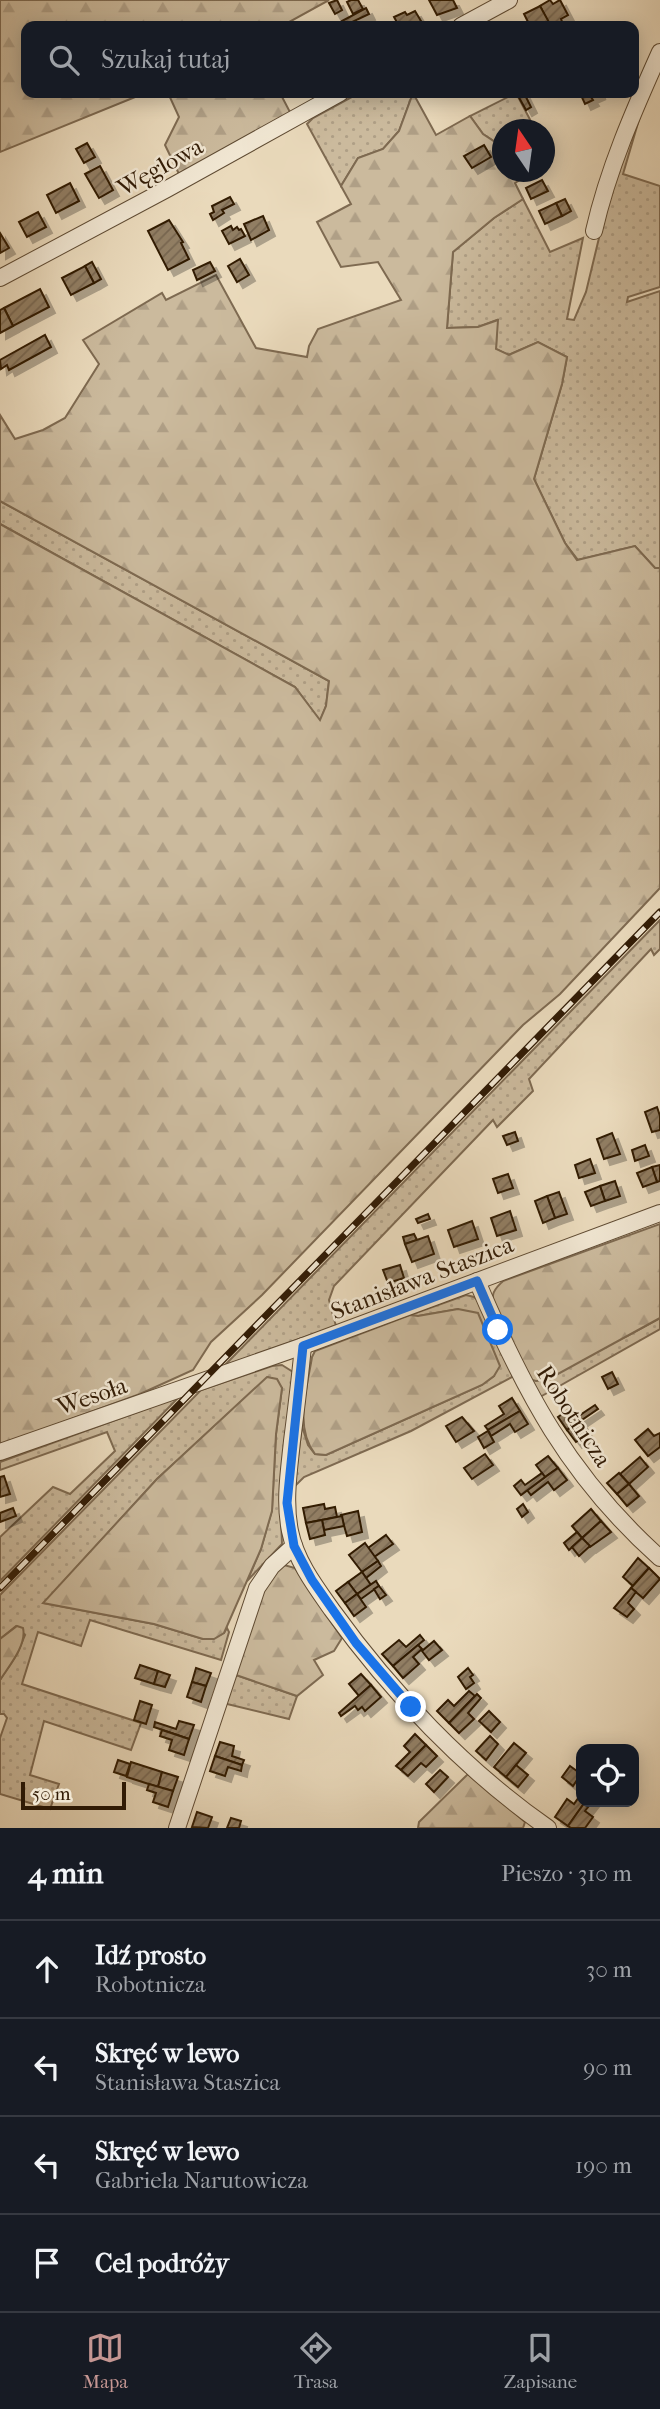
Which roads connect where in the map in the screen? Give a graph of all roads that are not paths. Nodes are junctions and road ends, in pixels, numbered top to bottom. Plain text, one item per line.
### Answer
1 (509, 0) edge
2 (470, 21) edge
3 (660, 52) edge
4 (331, 98) edge
5 (594, 231) dead end
6 (0, 278) edge
7 (660, 1213) edge
8 (477, 1281) junction
9 (303, 1346) junction
10 (199, 1384) joint
11 (0, 1452) edge
12 (294, 1546) junction
13 (660, 1558) edge
14 (530, 1822) edge
15 (177, 1828) edge
16 (548, 1828) edge

1 - 2 street
3 - 5 street
4 - 6 street, Węglowa
7 - 8 street, Stanisława Staszica
8 - 9 street, Stanisława Staszica
8 - 13 street, Robotnicza
9 - 10 street, Stanisława Staszica
9 - 12 street
10 - 11 street, Wesoła
12 - 14 street
12 - 15 street
14 - 16 street

